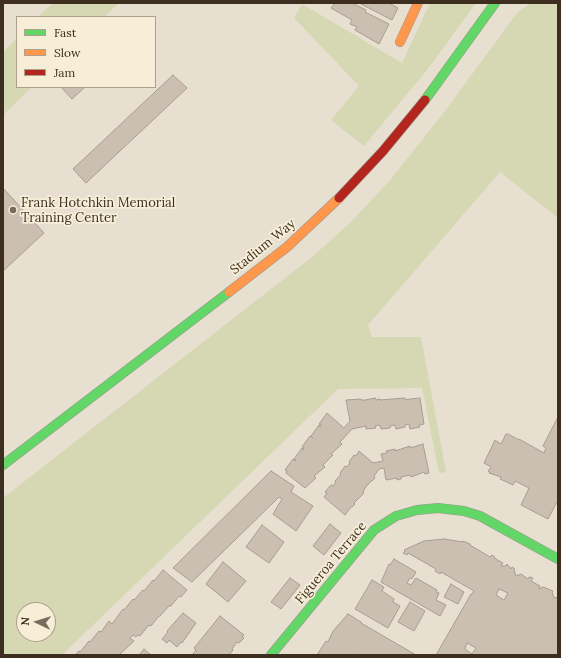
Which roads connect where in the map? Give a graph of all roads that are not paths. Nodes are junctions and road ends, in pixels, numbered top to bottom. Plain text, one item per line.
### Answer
1 (418, 3) edge
2 (495, 3) edge
3 (400, 42) dead end
4 (3, 465) edge
5 (558, 559) edge
6 (271, 655) edge

1 - 3 street
2 - 4 street, Stadium Way
5 - 6 street, Figueroa Terrace

